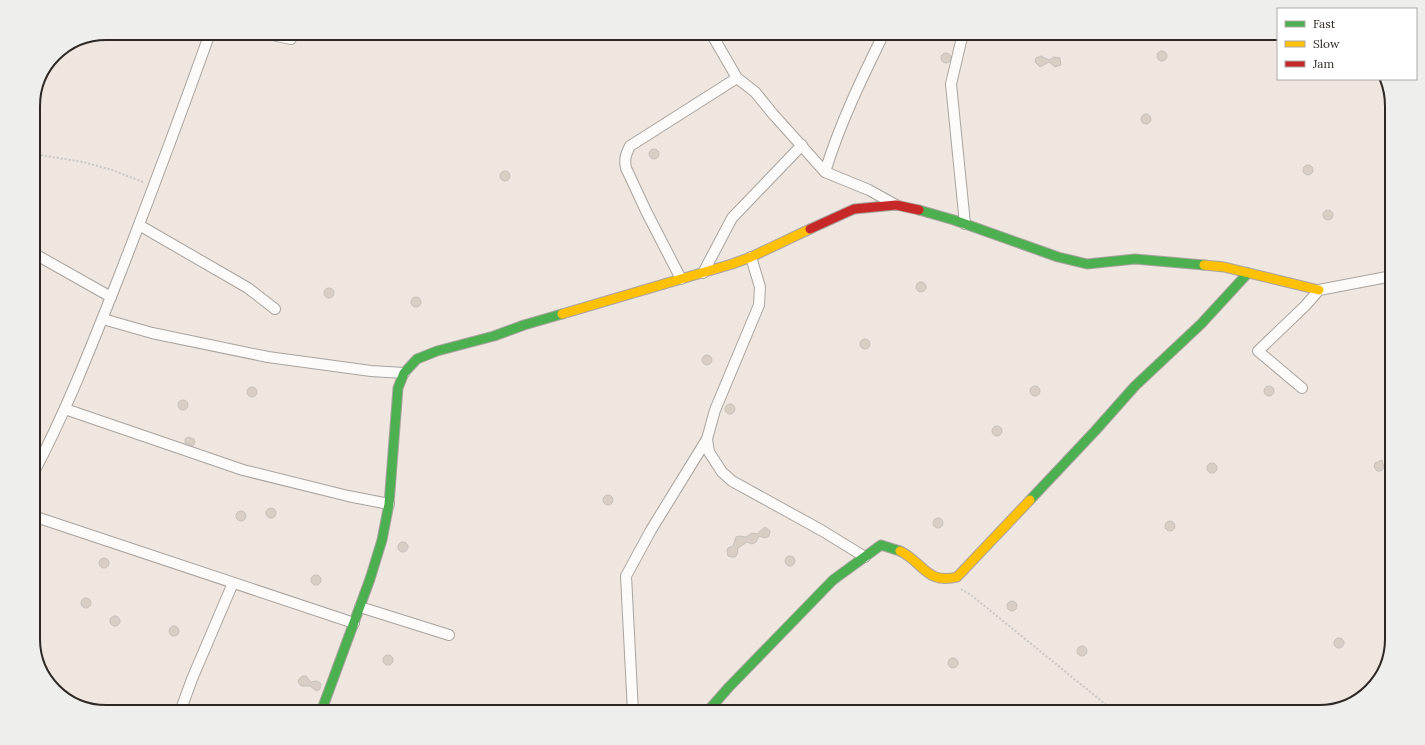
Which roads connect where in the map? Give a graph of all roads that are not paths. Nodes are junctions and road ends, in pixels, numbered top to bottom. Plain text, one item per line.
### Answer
1 (207, 40) edge
2 (715, 40) edge
3 (880, 40) edge
4 (961, 40) edge
5 (737, 78) junction
6 (802, 146) junction
7 (825, 172) junction
8 (896, 205) junction
9 (965, 224) junction
10 (139, 225) junction
11 (40, 257) edge
12 (751, 257) junction
13 (703, 273) junction
14 (1248, 273) junction
15 (1385, 277) edge
16 (681, 279) junction
17 (1319, 290) junction
18 (111, 297) junction
19 (275, 308) dead end
20 (103, 319) junction
21 (404, 372) junction
22 (1302, 388) dead end
23 (65, 409) junction
24 (707, 439) junction
25 (40, 461) edge
26 (389, 504) junction
27 (40, 518) edge
28 (865, 557) junction
29 (233, 583) junction
30 (360, 607) junction
31 (354, 623) junction
32 (449, 634) dead end
33 (183, 705) edge
34 (324, 705) edge
35 (633, 705) edge
36 (713, 705) edge

1 - 10 street
2 - 5 street
3 - 7 street
4 - 9 street
5 - 6 street
5 - 16 street
6 - 7 street
6 - 13 street
7 - 8 street
8 - 9 street
8 - 12 street
9 - 14 street
10 - 18 street
10 - 19 street
11 - 18 street
12 - 13 street
12 - 24 street
13 - 16 street
14 - 17 street
14 - 28 street
15 - 17 street
16 - 21 street
17 - 22 street
18 - 20 street
20 - 21 street
20 - 23 street
21 - 26 street
23 - 25 street
23 - 26 street
24 - 28 street
24 - 35 street
26 - 30 street
27 - 29 street
28 - 36 street
29 - 31 street
29 - 33 street
30 - 31 street
30 - 32 street
31 - 34 street

